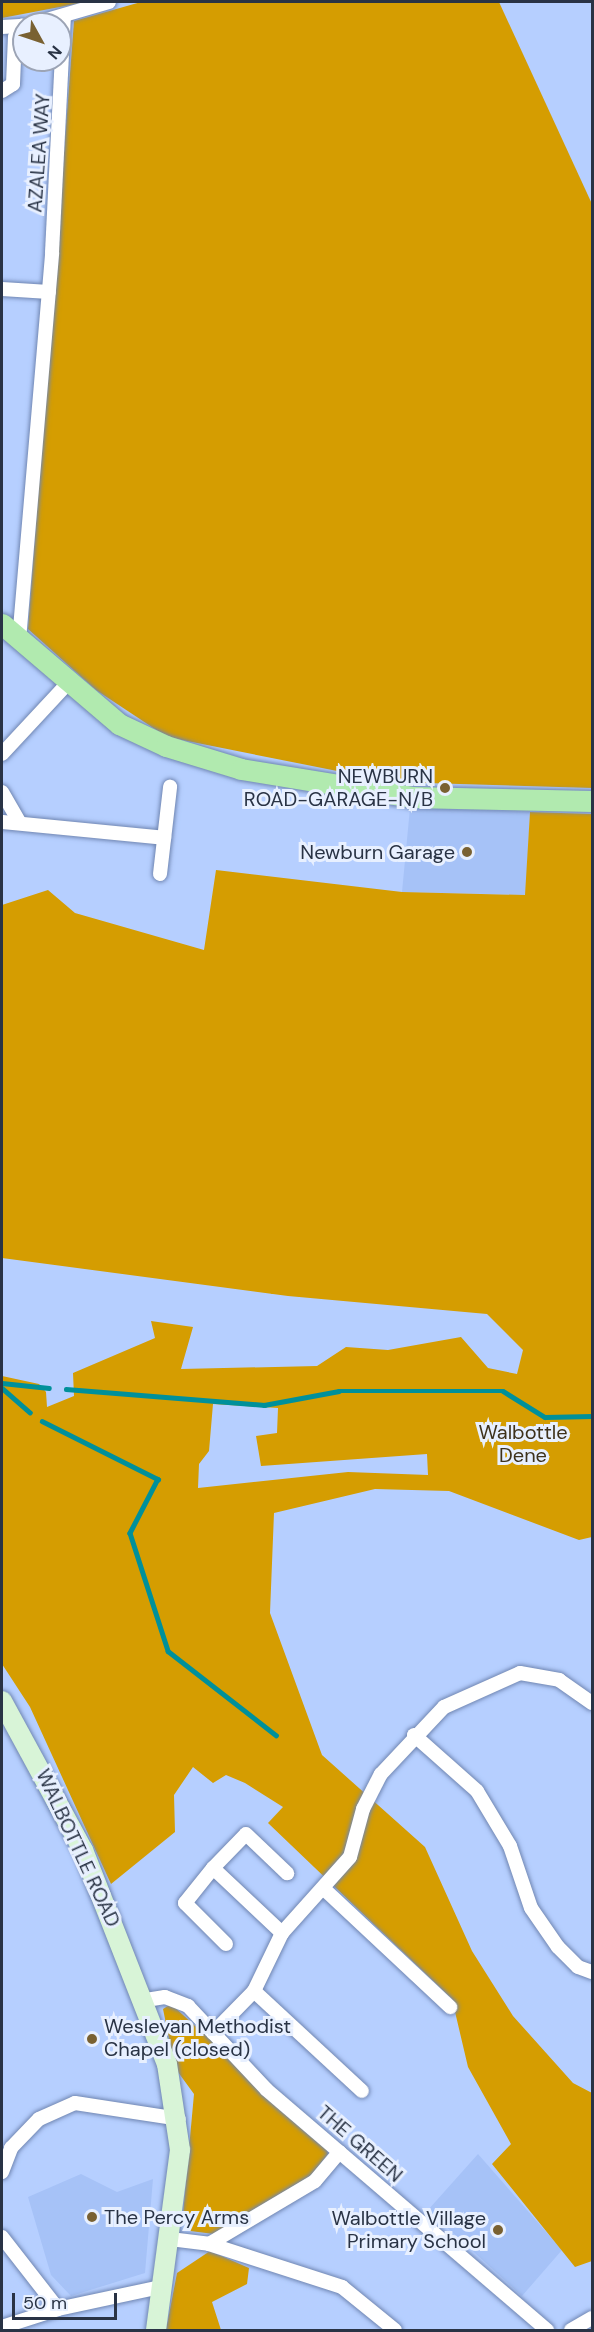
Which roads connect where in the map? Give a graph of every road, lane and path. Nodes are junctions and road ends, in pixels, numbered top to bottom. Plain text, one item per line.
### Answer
1 (109, 2) edge
2 (72, 15) edge
3 (13, 72) edge
4 (61, 72) edge
5 (2, 91) edge
6 (2, 289) edge
7 (49, 292) junction
8 (2, 624) edge
9 (19, 640) junction
10 (69, 682) junction
11 (2, 754) edge
12 (170, 788) dead end
13 (2, 792) edge
14 (592, 801) edge
15 (19, 821) junction
16 (2, 822) edge
17 (164, 838) junction
18 (160, 874) dead end
19 (2, 1701) edge
20 (592, 1703) edge
21 (414, 1735) junction
22 (213, 1868) junction
23 (287, 1873) dead end
24 (324, 1889) junction
25 (282, 1933) junction
26 (219, 1943) dead end
27 (592, 1972) edge
28 (254, 1991) junction
29 (146, 2000) junction
30 (450, 2007) dead end
31 (213, 2033) junction
32 (362, 2091) dead end
33 (179, 2119) junction
34 (339, 2152) junction
35 (2, 2172) edge
36 (2, 2237) edge
37 (170, 2240) junction
38 (209, 2244) junction
39 (161, 2287) junction
40 (58, 2308) junction
41 (592, 2318) edge
42 (2, 2327) edge
43 (156, 2331) edge
44 (395, 2331) edge
45 (547, 2331) edge
46 (571, 2331) edge

1 - 2 street
3 - 5 street
4 - 7 street, AZALEA WAY
6 - 7 street
7 - 9 street, AZALEA WAY
8 - 9 main road
9 - 10 main road
10 - 11 street
10 - 14 main road
12 - 17 street
13 - 15 street
15 - 16 street
15 - 17 street
17 - 18 street
19 - 29 street, WALBOTTLE ROAD
20 - 21 street
21 - 24 street
21 - 27 street
22 - 23 street
22 - 25 street
22 - 26 street
24 - 25 street
24 - 30 street
25 - 28 street
28 - 31 street
28 - 32 street
29 - 31 street, THE GREEN
29 - 33 street, WALBOTTLE ROAD
31 - 34 street, THE GREEN
33 - 35 street
33 - 37 street, WALBOTTLE ROAD
34 - 38 street
34 - 45 street, THE GREEN
36 - 40 street
37 - 38 street
37 - 39 street, WALBOTTLE ROAD
38 - 44 street
39 - 40 street
39 - 43 street, WALBOTTLE ROAD
40 - 42 street
41 - 46 street

